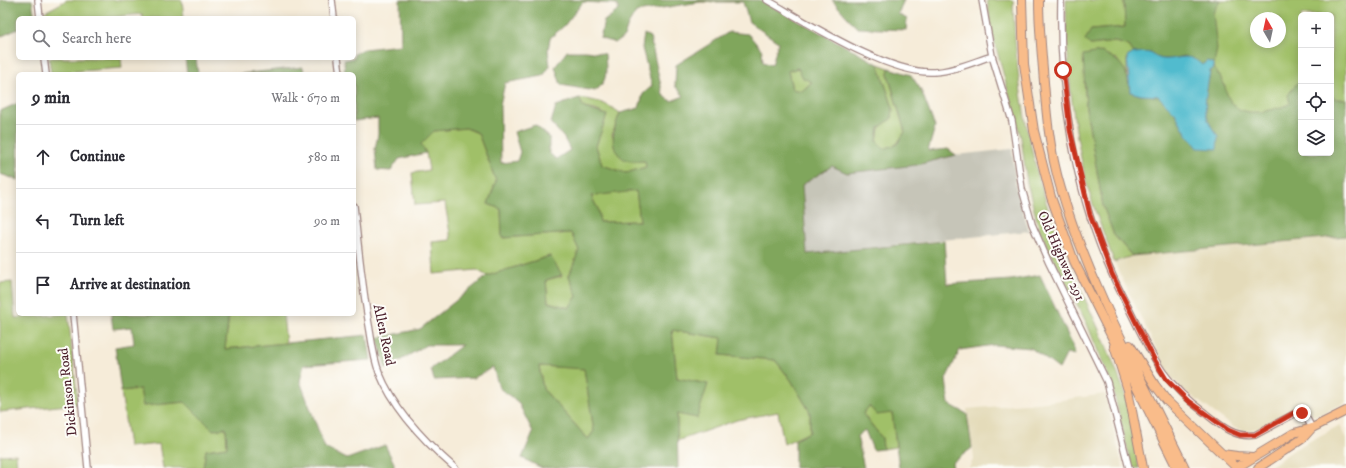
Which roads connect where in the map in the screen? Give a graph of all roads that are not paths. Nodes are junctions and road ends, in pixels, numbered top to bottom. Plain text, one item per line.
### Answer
1 (38, 0) edge
2 (332, 0) edge
3 (767, 0) edge
4 (982, 0) edge
5 (1022, 0) edge
6 (1039, 0) edge
7 (1062, 0) edge
8 (40, 16) edge
9 (334, 16) edge
10 (992, 56) junction
11 (44, 60) edge
12 (338, 60) edge
13 (46, 72) edge
14 (340, 72) edge
15 (356, 224) edge
16 (1111, 314) junction
17 (72, 316) edge
18 (1111, 336) junction
19 (1346, 411) edge
20 (1312, 428) junction
21 (1222, 454) junction
22 (1253, 457) junction
23 (88, 468) edge
24 (455, 468) edge
25 (1129, 468) edge
26 (1143, 468) edge
27 (1177, 468) edge
28 (1185, 468) edge
29 (1237, 468) edge
30 (1258, 468) edge

1 - 8 street
2 - 9 street
3 - 10 street
4 - 10 street, Old Highway 291
5 - 18 highway
6 - 16 highway
7 - 20 street
10 - 25 street, Old Highway 291
11 - 13 street
12 - 14 street
15 - 24 street, Allen Road
16 - 21 highway
16 - 28 highway
17 - 23 street, Dickinson Road
18 - 26 highway
18 - 27 highway
19 - 20 highway
20 - 22 highway
20 - 30 highway
21 - 22 highway
21 - 29 highway
22 - 29 highway

